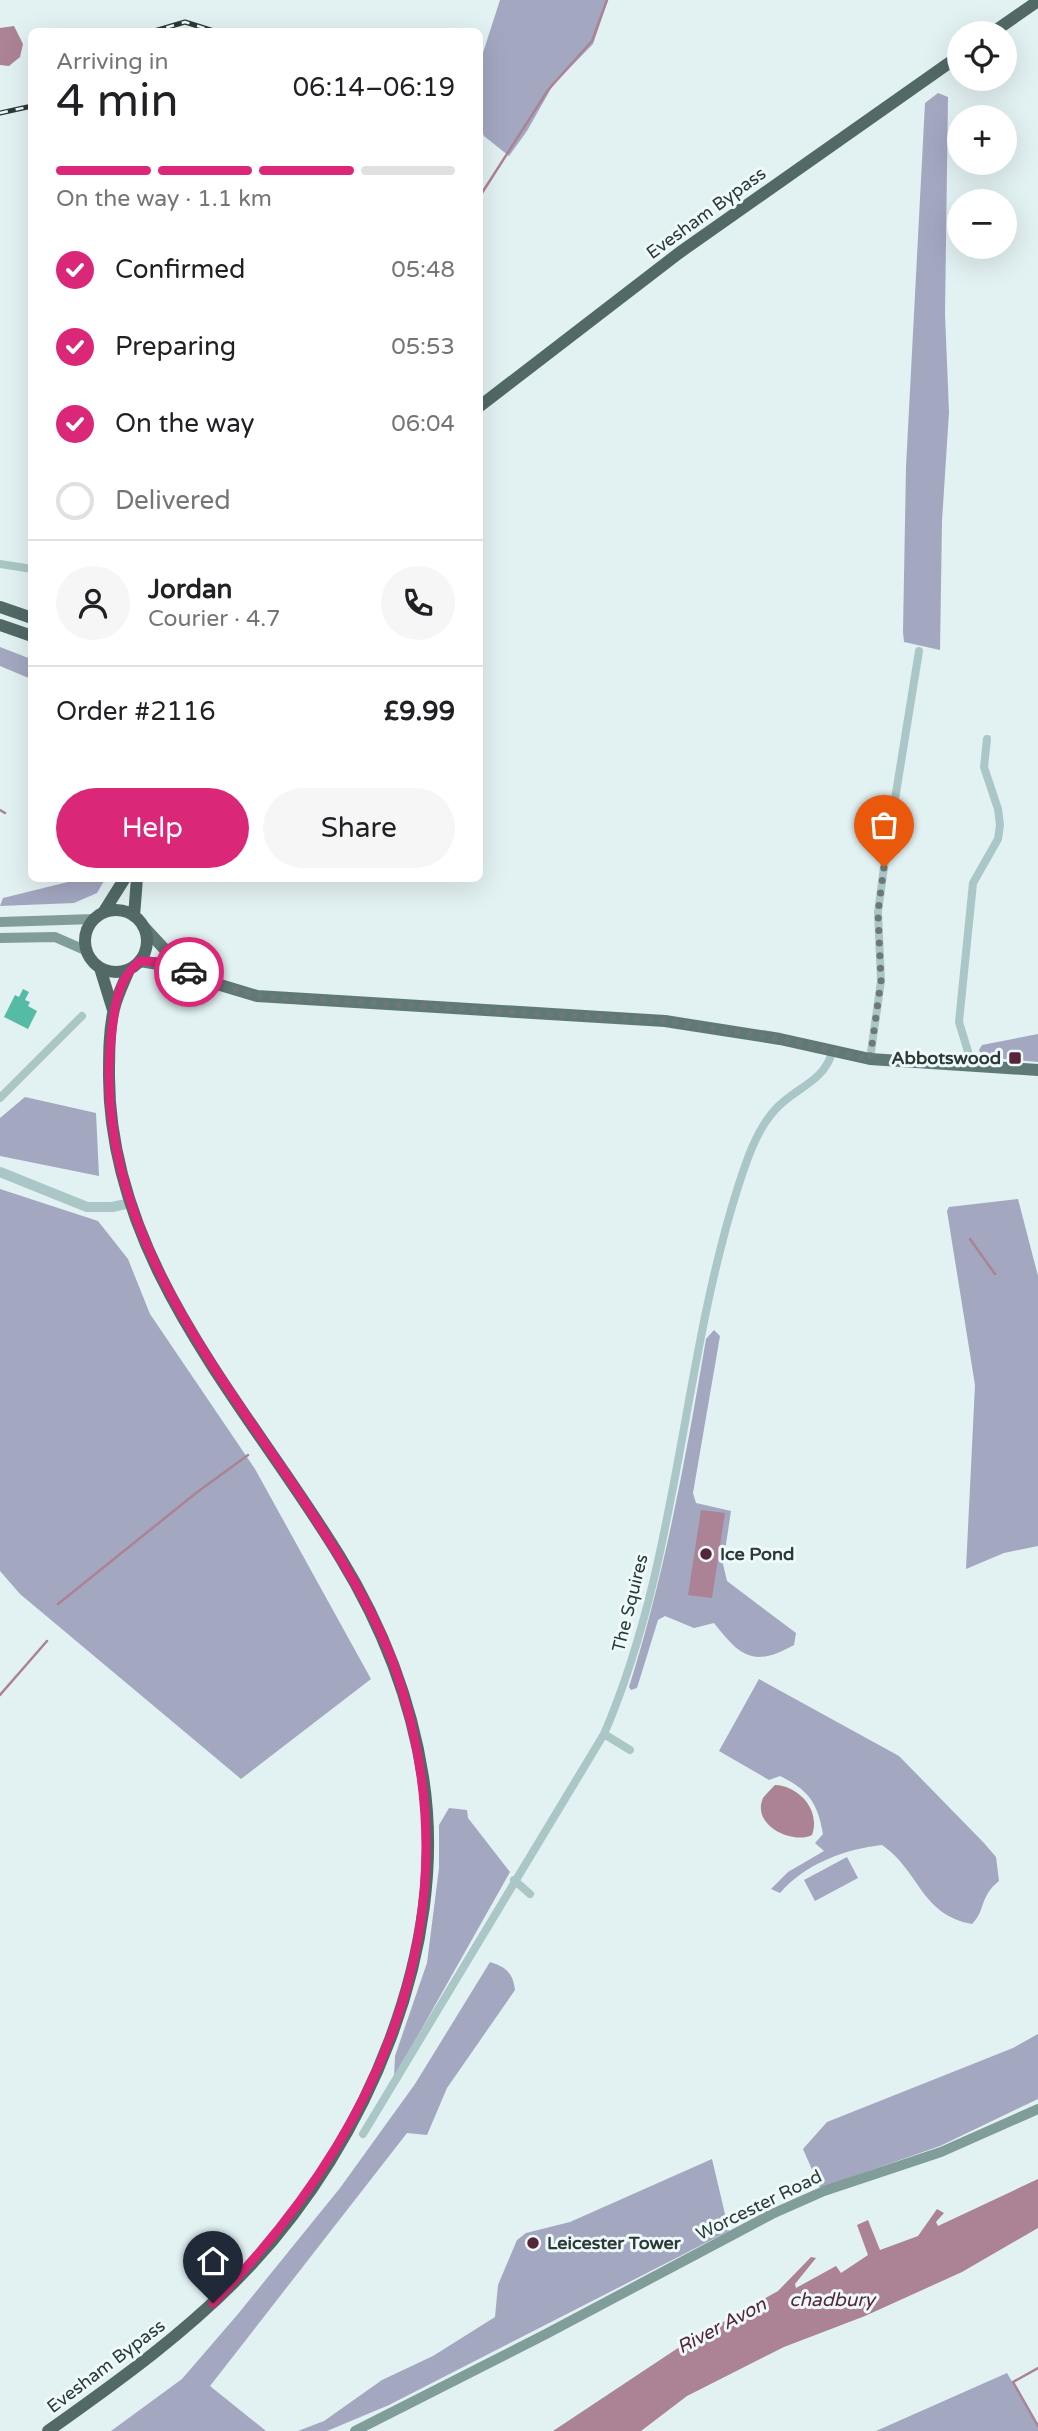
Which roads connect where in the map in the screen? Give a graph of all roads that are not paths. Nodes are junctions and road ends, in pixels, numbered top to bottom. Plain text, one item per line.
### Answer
1 (1038, 1) edge
2 (1009, 21) edge
3 (947, 64) edge
4 (483, 404) edge
5 (0, 564) edge
6 (28, 568) edge
7 (0, 607) edge
8 (28, 617) edge
9 (0, 625) edge
10 (28, 635) edge
11 (919, 651) dead end
12 (987, 739) dead end
13 (122, 882) edge
14 (137, 882) edge
15 (99, 916) junction
16 (139, 921) junction
17 (0, 922) edge
18 (0, 938) edge
19 (87, 951) junction
20 (140, 961) junction
21 (100, 968) junction
22 (182, 968) junction
23 (129, 970) junction
24 (113, 1010) junction
25 (82, 1016) dead end
26 (832, 1052) junction
27 (870, 1059) junction
28 (972, 1065) junction
29 (1038, 1070) edge
30 (0, 1098) edge
31 (0, 1172) edge
32 (131, 1203) junction
33 (604, 1734) junction
34 (630, 1750) dead end
35 (514, 1880) junction
36 (530, 1894) dead end
37 (1038, 2109) edge
38 (363, 2134) dead end
39 (48, 2431) edge
40 (355, 2431) edge

1 - 2 highway
3 - 4 highway, Evesham Bypass
5 - 6 street
7 - 8 highway
9 - 10 highway
11 - 27 street
12 - 28 street
13 - 15 highway
14 - 16 highway
15 - 16 highway
15 - 17 main road
15 - 19 highway
16 - 20 highway
16 - 22 main road
18 - 19 main road
19 - 21 highway
20 - 22 main road
20 - 23 highway
21 - 23 highway
21 - 24 highway, Evesham Bypass
22 - 26 main road
23 - 24 highway, Evesham Bypass
24 - 32 highway, Evesham Bypass
25 - 30 street
26 - 27 main road
26 - 33 street, The Squires
27 - 28 main road
28 - 29 main road
31 - 32 street
32 - 39 highway, Evesham Bypass
33 - 34 street
33 - 35 street, The Squires
35 - 36 street
35 - 38 street, The Squires
37 - 40 main road, Worcester Road

